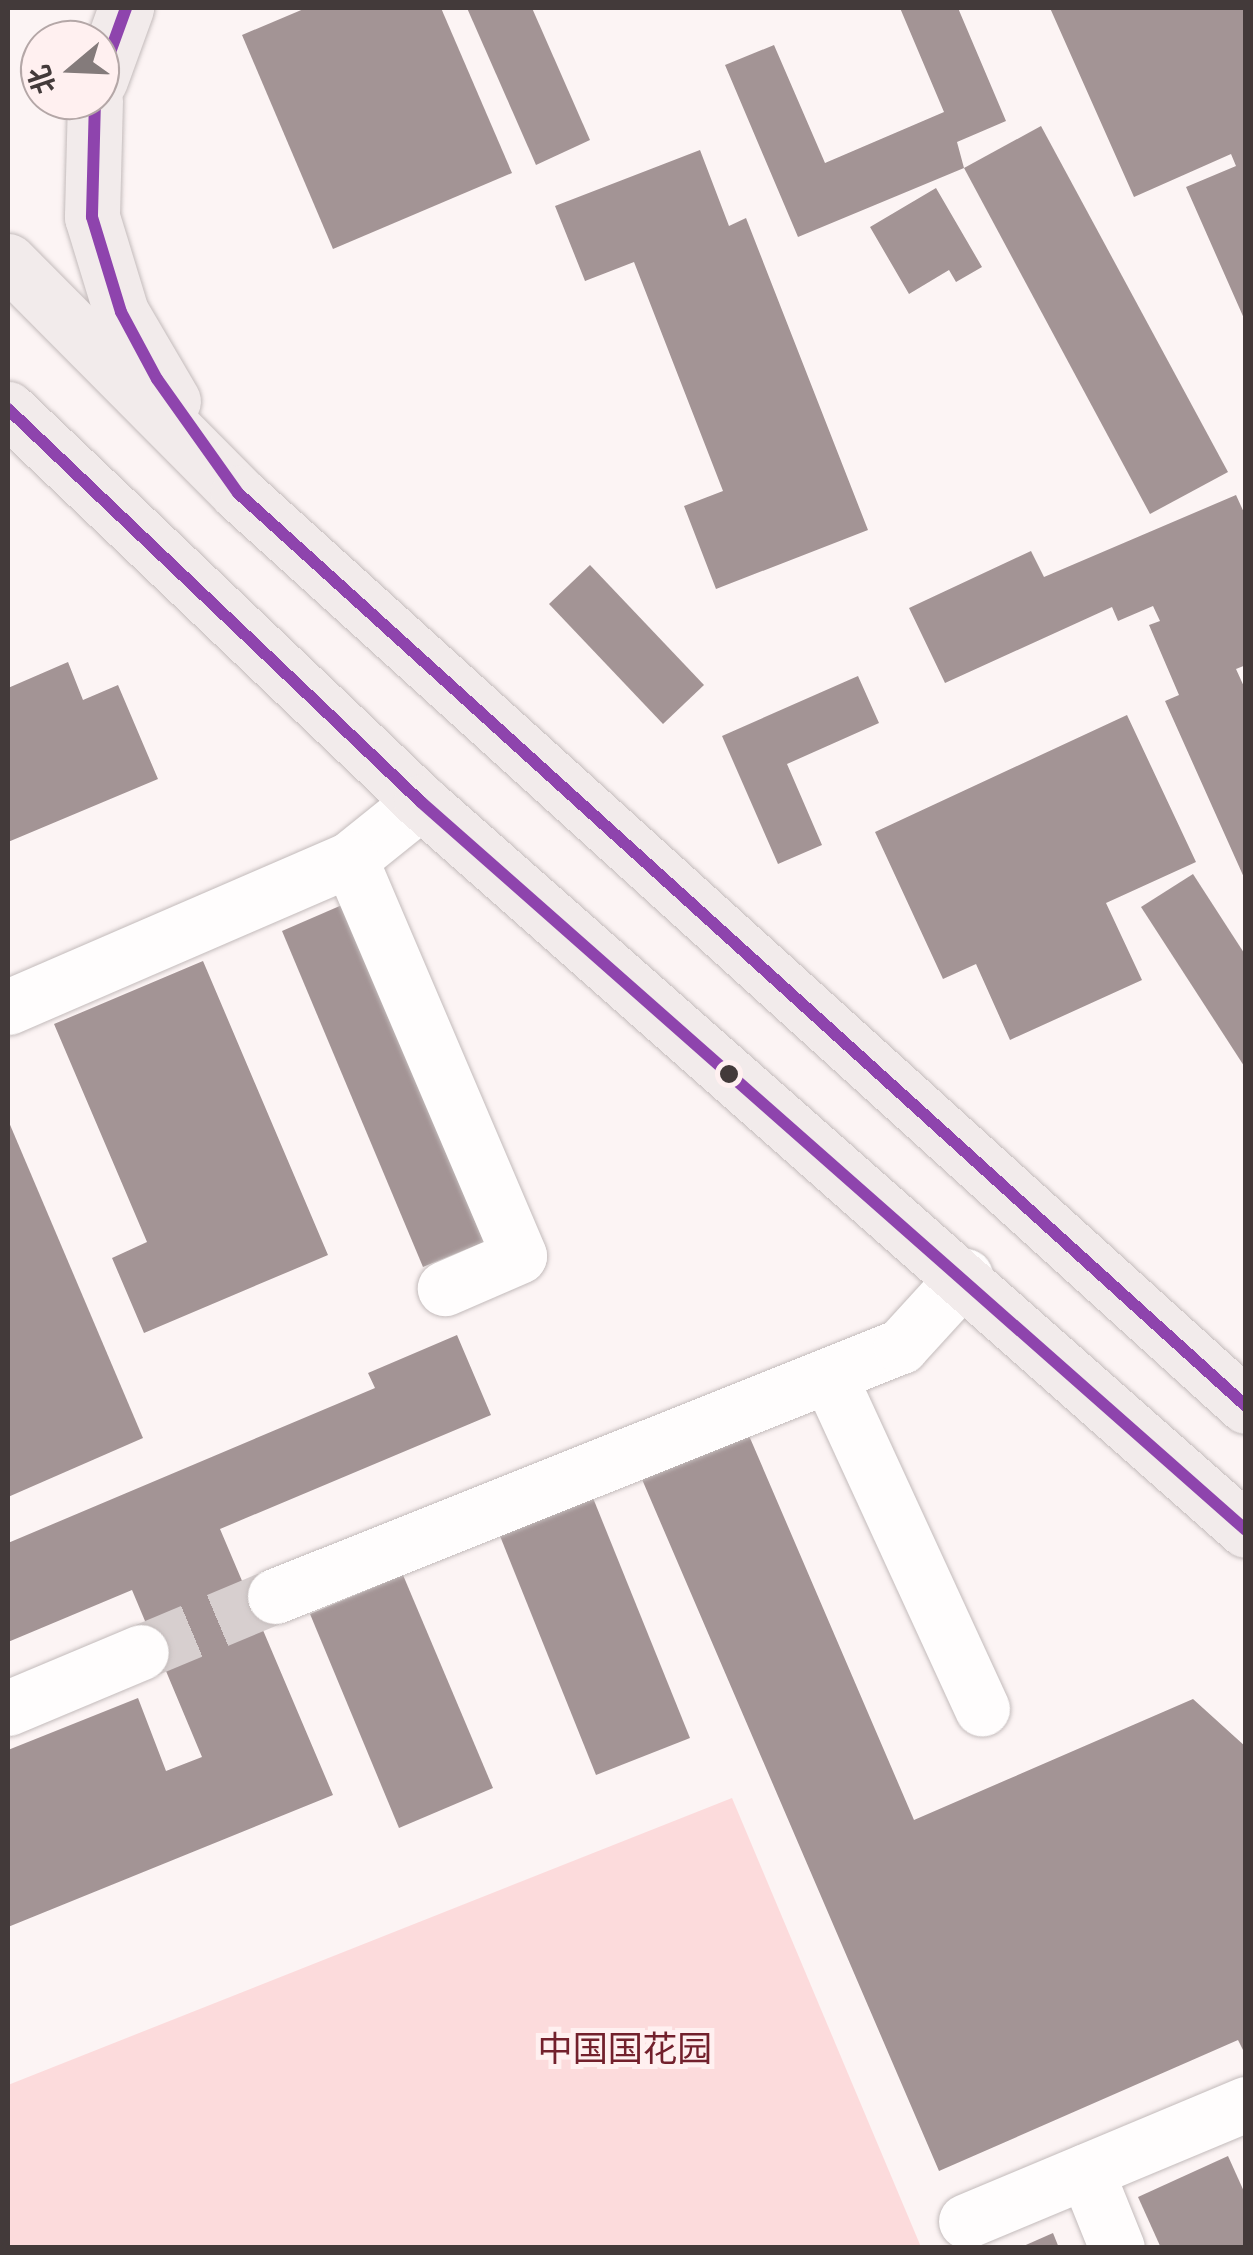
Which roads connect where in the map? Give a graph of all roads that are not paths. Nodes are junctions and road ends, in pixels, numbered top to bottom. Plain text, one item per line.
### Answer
1 (94, 120) edge
2 (8, 262) edge
3 (8, 410) edge
4 (238, 493) junction
5 (422, 802) junction
6 (350, 860) junction
7 (8, 1007) edge
8 (964, 1276) junction
9 (445, 1288) dead end
10 (829, 1376) junction
11 (1246, 1406) edge
12 (1246, 1530) edge
13 (275, 1596) tunnel mouth
14 (140, 1652) tunnel mouth
15 (8, 1708) edge
16 (982, 1708) dead end
17 (1246, 2104) edge
18 (1086, 2171) junction
19 (966, 2221) dead end
20 (1117, 2248) edge

1 - 4 main road
2 - 4 main road
3 - 5 main road
4 - 11 main road
5 - 6 street
5 - 8 main road
6 - 7 street
6 - 9 street
8 - 10 street
8 - 12 main road
10 - 13 street
10 - 16 street
14 - 15 street
17 - 18 street
18 - 19 street
18 - 20 street

